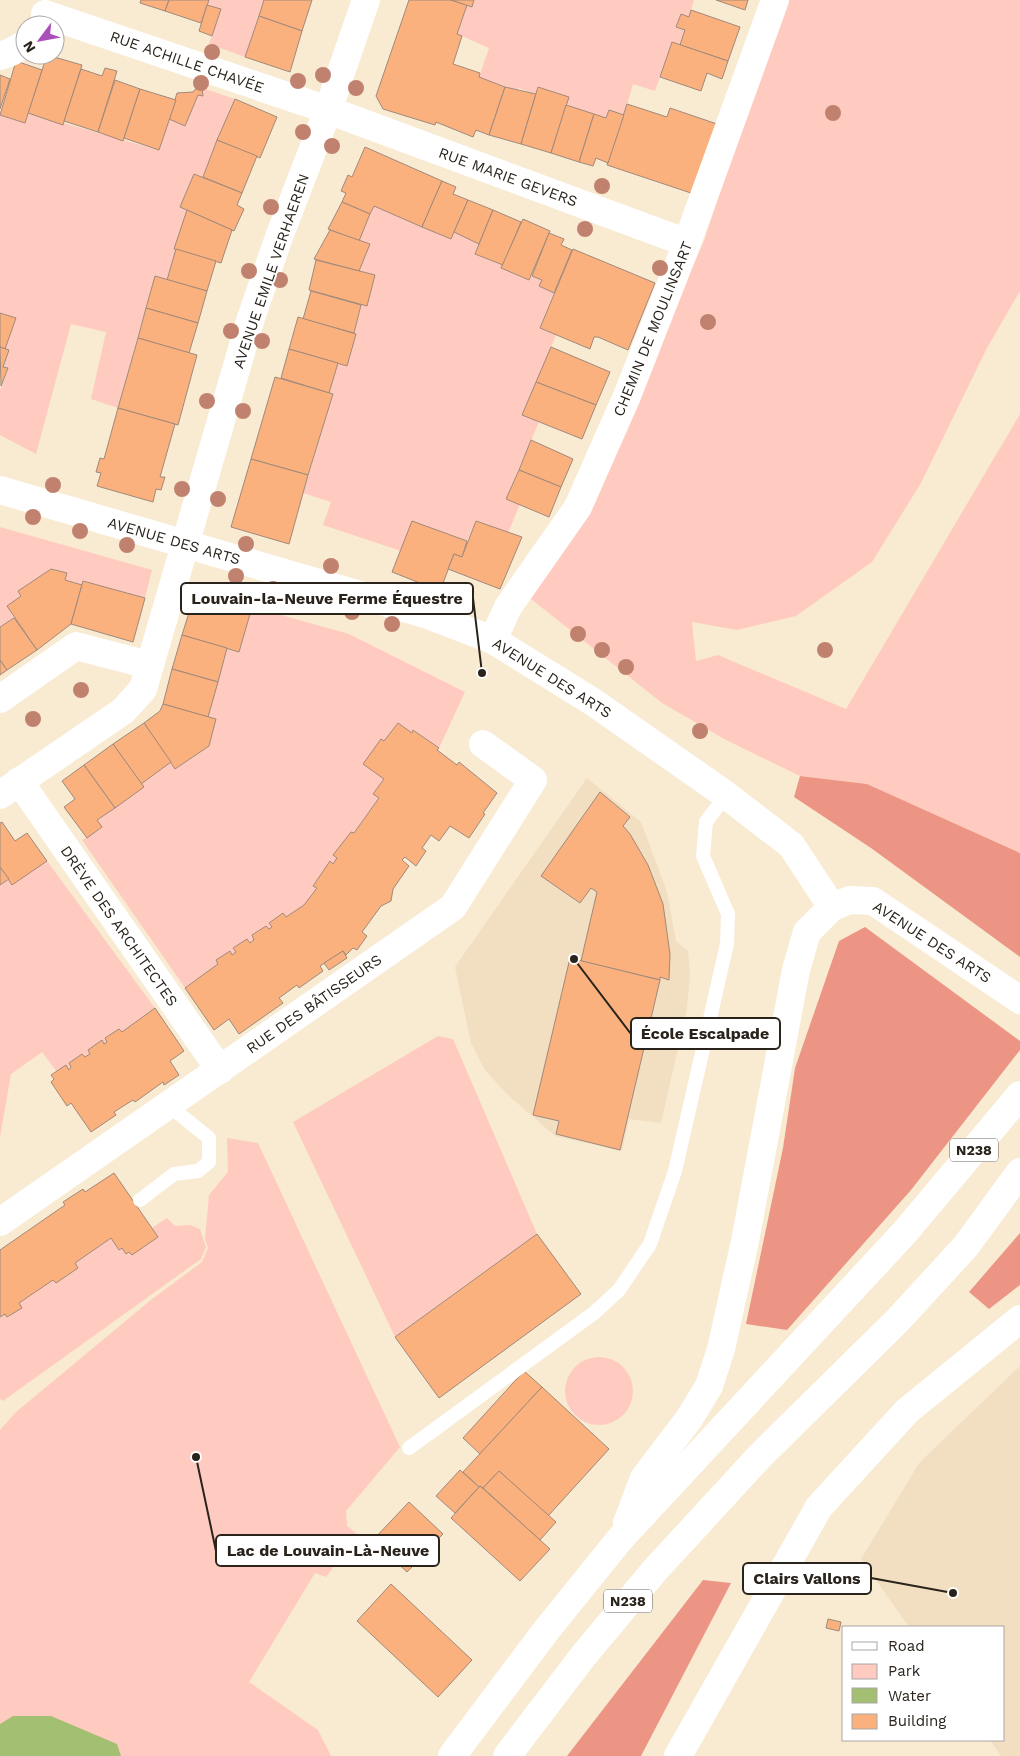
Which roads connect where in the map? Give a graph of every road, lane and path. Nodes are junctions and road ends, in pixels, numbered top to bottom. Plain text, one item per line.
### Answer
1 (366, 0) edge
2 (775, 0) edge
3 (44, 13) edge
4 (15, 50) edge
5 (0, 56) edge
6 (328, 110) junction
7 (687, 243) junction
8 (0, 490) edge
9 (186, 544) junction
10 (493, 640) junction
11 (149, 665) junction
12 (0, 699) edge
13 (483, 744) dead end
14 (9, 788) edge
15 (726, 796) junction
16 (832, 907) junction
17 (1020, 1000) edge
18 (220, 1070) junction
19 (1020, 1095) edge
20 (167, 1104) junction
21 (1020, 1172) edge
22 (140, 1200) dead end
23 (0, 1222) edge
24 (1020, 1319) edge
25 (409, 1448) dead end
26 (620, 1539) junction
27 (452, 1756) edge
28 (507, 1756) edge
29 (678, 1756) edge

1 - 6 main road, AVENUE EMILE VERHAEREN
2 - 7 main road, CHEMIN DE MOULINSART
3 - 6 main road, RUE ACHILLE CHAVÉE
4 - 5 main road
6 - 7 main road, RUE MARIE GEVERS
6 - 9 main road, AVENUE EMILE VERHAEREN
7 - 10 main road, CHEMIN DE MOULINSART
8 - 9 main road, AVENUE DES ARTS
9 - 10 main road, AVENUE DES ARTS
9 - 11 main road, AVENUE EMILE VERHAEREN
10 - 15 main road, AVENUE DES ARTS
11 - 12 main road
11 - 14 main road, AVENUE EMILE VERHAEREN
13 - 18 main road, RUE DES BÂTISSEURS
14 - 18 main road, DRÈVE DES ARCHITECTES
15 - 16 main road, AVENUE DES ARTS
15 - 25 lane
16 - 17 main road, AVENUE DES ARTS
16 - 26 main road
18 - 20 main road, RUE DES BÂTISSEURS
19 - 26 main road, N238
20 - 22 lane
20 - 23 main road, RUE DES BÂTISSEURS
21 - 28 main road, N238
24 - 29 main road
26 - 27 main road, N238

